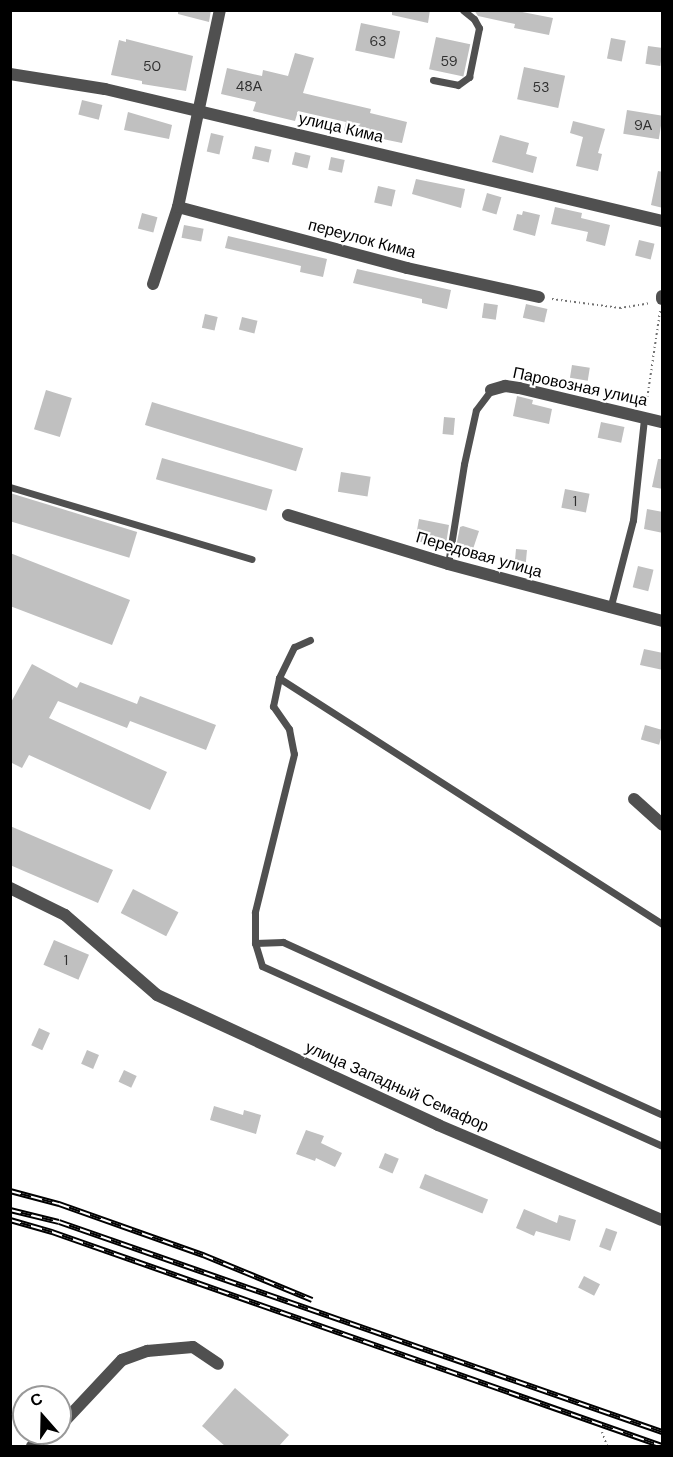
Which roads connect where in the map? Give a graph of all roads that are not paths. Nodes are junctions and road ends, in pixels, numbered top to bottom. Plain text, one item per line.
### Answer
1 (220, 10) edge
2 (463, 10) edge
3 (10, 74) edge
4 (433, 80) dead end
5 (200, 112) junction
6 (178, 207) junction
7 (663, 221) edge
8 (153, 284) dead end
9 (539, 297) road end
10 (491, 390) joint
11 (644, 418) junction
12 (663, 422) edge
13 (10, 487) edge
14 (288, 514) dead end
15 (252, 558) dead end
16 (448, 564) junction
17 (610, 609) junction
18 (663, 621) edge
19 (310, 640) dead end
20 (279, 678) junction
21 (634, 799) dead end
22 (663, 824) edge
23 (10, 888) edge
24 (663, 924) edge
25 (255, 943) junction
26 (663, 1115) edge
27 (663, 1146) edge
28 (663, 1220) edge
29 (218, 1364) dead end
30 (72, 1413) edge

1 - 5 street
2 - 4 lane
3 - 5 street, улица Кима
5 - 6 street
5 - 7 street, улица Кима
6 - 8 street
6 - 9 street, переулок Кима
10 - 11 street, Паровозная улица
10 - 16 lane
11 - 12 street, Паровозная улица
11 - 17 lane
13 - 15 lane
14 - 16 street, Передовая улица
16 - 17 street, Передовая улица
17 - 18 street, Передовая улица
19 - 20 lane
20 - 24 lane
20 - 25 lane
21 - 22 street
23 - 28 street, улица Западный Семафор
25 - 26 lane
25 - 27 lane
29 - 30 street

